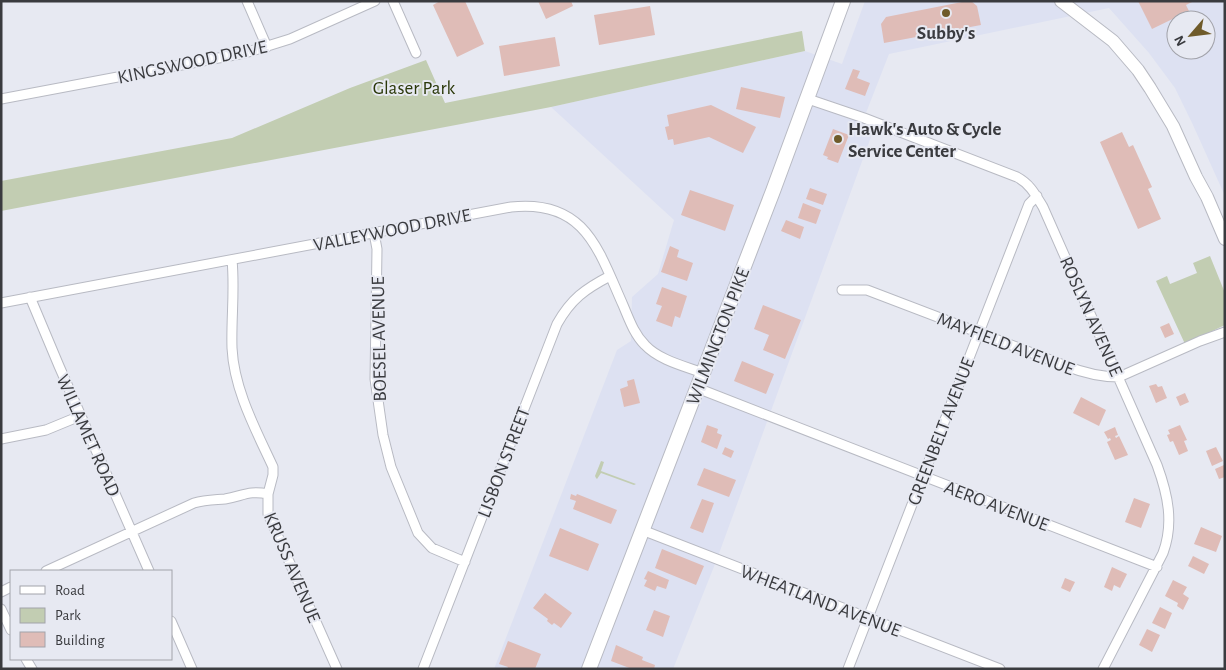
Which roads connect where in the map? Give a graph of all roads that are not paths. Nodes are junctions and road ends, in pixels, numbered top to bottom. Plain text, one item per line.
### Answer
1 (247, 1) edge
2 (375, 1) edge
3 (393, 1) edge
4 (843, 1) edge
5 (1061, 1) edge
6 (267, 47) junction
7 (416, 53) dead end
8 (1, 99) edge
9 (808, 99) junction
10 (1037, 196) junction
11 (374, 233) junction
12 (1225, 239) edge
13 (232, 260) junction
14 (610, 276) junction
15 (842, 290) dead end
16 (30, 297) junction
17 (1, 303) edge
18 (1225, 332) edge
19 (978, 333) junction
20 (703, 373) junction
21 (1119, 377) junction
22 (697, 388) junction
23 (80, 416) junction
24 (1, 439) edge
25 (923, 476) junction
26 (268, 494) junction
27 (642, 530) junction
28 (132, 531) junction
29 (464, 562) junction
30 (1157, 567) junction
31 (48, 570) edge
32 (149, 570) edge
33 (1, 609) edge
34 (868, 618) junction
35 (172, 623) edge
36 (10, 628) edge
37 (192, 669) edge
38 (337, 669) edge
39 (423, 669) edge
40 (588, 669) edge
41 (848, 669) edge
42 (1000, 669) edge
43 (1103, 669) edge

1 - 6 street
2 - 6 street, KINGSWOOD DRIVE
3 - 7 street
4 - 9 main road, WILMINGTON PIKE
5 - 12 main road
6 - 8 street, KINGSWOOD DRIVE
9 - 10 street, ROSLYN AVENUE
9 - 20 main road, WILMINGTON PIKE
10 - 19 street, GREENBELT AVENUE
10 - 21 street, ROSLYN AVENUE
11 - 13 street, VALLEYWOOD DRIVE
11 - 14 street, VALLEYWOOD DRIVE
11 - 29 street, BOESEL AVENUE
13 - 16 street, VALLEYWOOD DRIVE
13 - 26 street, KRUSS AVENUE
14 - 20 street, VALLEYWOOD DRIVE
14 - 29 street, LISBON STREET
15 - 19 street, MAYFIELD AVENUE
16 - 17 street, VALLEYWOOD DRIVE
16 - 23 street, WILLAMET ROAD
18 - 21 street, MAYFIELD AVENUE
19 - 21 street, MAYFIELD AVENUE
19 - 25 street, GREENBELT AVENUE
20 - 22 main road, WILMINGTON PIKE
21 - 30 street, ROSLYN AVENUE
22 - 25 street, AERO AVENUE
22 - 27 main road, WILMINGTON PIKE
23 - 24 street
23 - 28 street, WILLAMET ROAD
25 - 30 street, AERO AVENUE
25 - 34 street, GREENBELT AVENUE
26 - 28 street
26 - 38 street, KRUSS AVENUE
27 - 34 street, WHEATLAND AVENUE
27 - 40 main road, WILMINGTON PIKE
28 - 31 street
28 - 32 street, WILLAMET ROAD
29 - 39 street, LISBON STREET
30 - 43 street, ROSLYN AVENUE
33 - 36 street
34 - 41 street, GREENBELT AVENUE
34 - 42 street, WHEATLAND AVENUE
35 - 37 street

